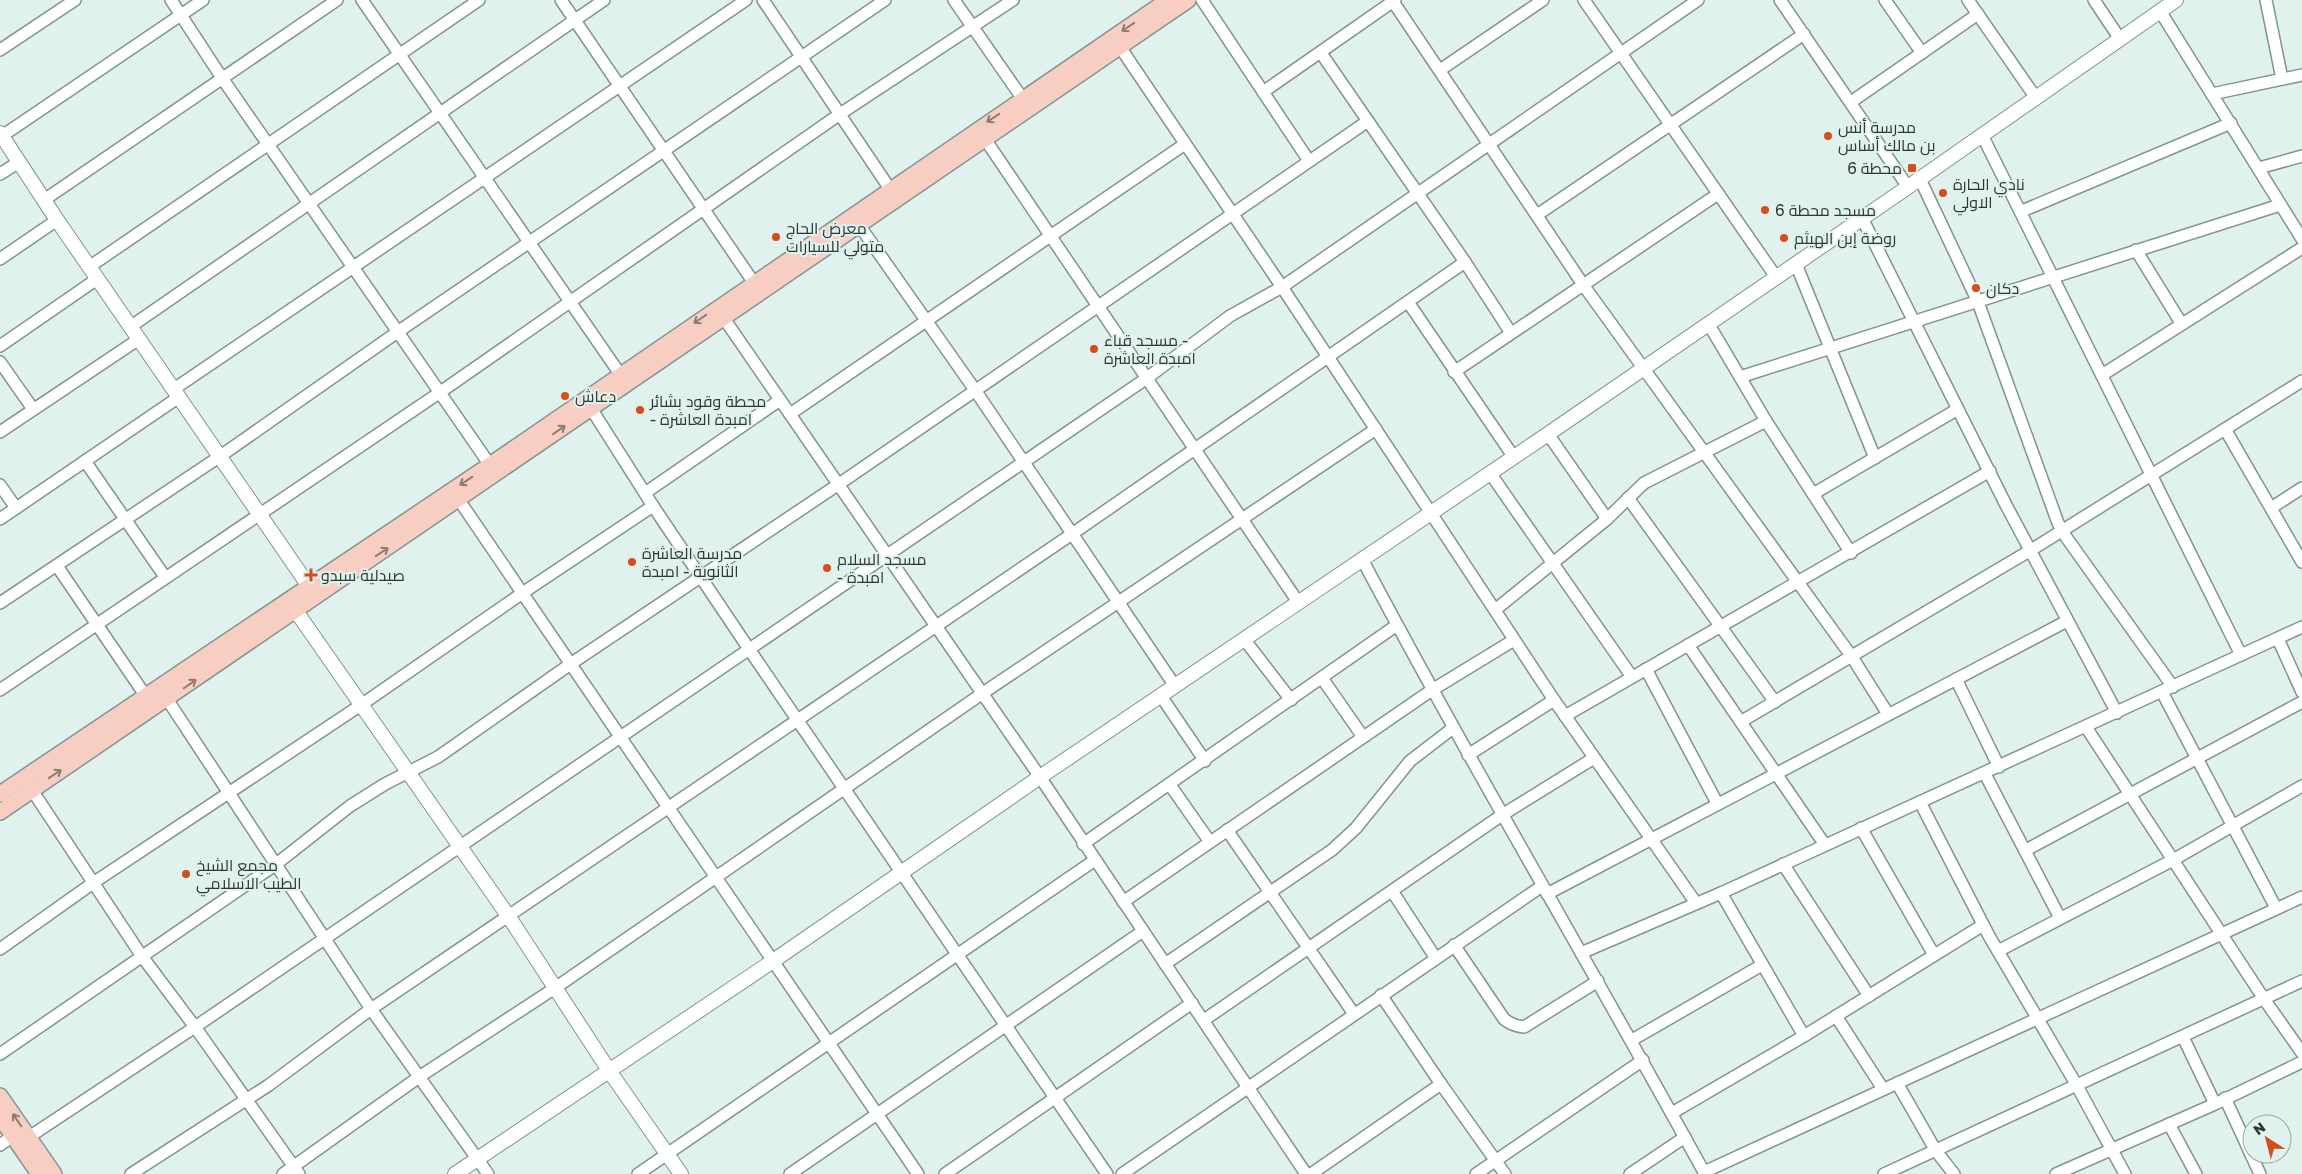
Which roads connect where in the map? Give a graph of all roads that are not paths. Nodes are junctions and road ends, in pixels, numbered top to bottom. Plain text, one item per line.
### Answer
1 (75, 0) edge
2 (171, 0) edge
3 (202, 0) edge
4 (337, 0) edge
5 (362, 0) edge
6 (479, 0) edge
7 (561, 0) edge
8 (604, 0) edge
9 (746, 0) edge
10 (763, 0) edge
11 (885, 0) edge
12 (954, 0) edge
13 (1012, 0) edge
14 (1188, 0) edge
15 (1202, 0) edge
16 (1393, 0) edge
17 (1543, 0) edge
18 (1584, 0) edge
19 (1698, 0) edge
20 (1780, 0) edge
21 (1885, 0) edge
22 (1968, 0) edge
23 (2094, 0) edge
24 (2176, 0) edge
25 (2266, 0) edge
26 (1158, 3) edge
27 (2160, 11) junction
28 (1978, 14) junction
29 (181, 15) junction
30 (575, 20) junction
31 (972, 28) junction
32 (1804, 34) junction
33 (2120, 40) junction
34 (1120, 47) junction
35 (0, 50) edge
36 (1321, 53) junction
37 (1620, 53) junction
38 (1922, 53) junction
39 (399, 54) junction
40 (801, 58) junction
41 (1440, 70) junction
42 (2302, 76) edge
43 (222, 78) junction
44 (2282, 79) junction
45 (620, 86) junction
46 (1263, 92) junction
47 (2212, 94) junction
48 (2036, 98) junction
49 (1851, 102) junction
50 (1026, 104) junction
51 (440, 114) junction
52 (840, 114) junction
53 (1368, 121) junction
54 (2231, 123) junction
55 (1670, 124) junction
56 (1, 134) edge
57 (1982, 135) junction
58 (984, 139) junction
59 (1487, 143) junction
60 (267, 144) junction
61 (1185, 144) junction
62 (663, 151) junction
63 (2302, 156) edge
64 (1309, 161) junction
65 (19, 162) junction
66 (2259, 168) junction
67 (0, 174) edge
68 (484, 178) junction
69 (1920, 179) junction
70 (1908, 187) junction
71 (890, 189) junction
72 (1417, 192) junction
73 (1718, 194) junction
74 (44, 200) junction
75 (308, 202) junction
76 (2280, 205) junction
77 (703, 208) junction
78 (2022, 212) junction
79 (1232, 213) junction
80 (1537, 215) junction
81 (1862, 218) junction
82 (57, 220) junction
83 (859, 225) junction
84 (2301, 234) edge
85 (1049, 236) junction
86 (529, 244) junction
87 (2302, 248) edge
88 (2136, 250) junction
89 (0, 259) edge
90 (1465, 262) junction
91 (1796, 264) junction
92 (89, 266) junction
93 (353, 266) junction
94 (2054, 276) junction
95 (1776, 277) junction
96 (97, 279) junction
97 (754, 283) junction
98 (1584, 286) junction
99 (1282, 287) junction
100 (1408, 302) junction
101 (1978, 302) junction
102 (569, 303) junction
103 (1097, 306) junction
104 (723, 317) junction
105 (927, 320) junction
106 (1913, 322) junction
107 (1708, 323) junction
108 (2181, 323) junction
109 (130, 327) junction
110 (399, 331) junction
111 (1511, 333) junction
112 (139, 339) junction
113 (2, 340) edge
114 (665, 350) junction
115 (1831, 350) junction
116 (1328, 358) junction
117 (0, 362) edge
118 (1642, 368) junction
119 (1454, 372) junction
120 (620, 374) junction
121 (2102, 375) junction
122 (1740, 377) junction
123 (1146, 378) junction
124 (2302, 381) edge
125 (975, 390) junction
126 (439, 392) junction
127 (176, 393) junction
128 (780, 400) junction
129 (588, 403) junction
130 (1958, 409) junction
131 (33, 410) junction
132 (790, 414) junction
133 (1766, 421) junction
134 (1376, 429) junction
135 (2225, 429) junction
136 (0, 432) edge
137 (1548, 434) junction
138 (1194, 449) junction
139 (1704, 452) junction
140 (1513, 456) junction
141 (219, 457) junction
142 (1875, 458) junction
143 (1023, 460) junction
144 (85, 461) junction
145 (490, 464) junction
146 (1990, 472) junction
147 (1490, 473) junction
148 (2150, 475) junction
149 (839, 484) junction
150 (0, 485) edge
151 (2302, 488) edge
152 (645, 493) junction
153 (1813, 494) junction
154 (1628, 498) junction
155 (459, 500) junction
156 (653, 506) junction
157 (16, 508) junction
158 (2271, 508) junction
159 (1431, 513) junction
160 (260, 515) junction
161 (0, 519) edge
162 (125, 519) junction
163 (1241, 519) junction
164 (1607, 519) junction
165 (2062, 531) junction
166 (1072, 534) junction
167 (2031, 550) junction
168 (1851, 553) junction
169 (888, 555) junction
170 (1362, 559) junction
171 (2302, 562) edge
172 (1555, 564) junction
173 (57, 566) junction
174 (165, 577) junction
175 (700, 577) junction
176 (1798, 582) junction
177 (312, 592) junction
178 (524, 592) junction
179 (1117, 602) junction
180 (1298, 602) junction
181 (0, 603) edge
182 (292, 606) junction
183 (1495, 610) junction
184 (2067, 621) junction
185 (96, 623) junction
186 (936, 625) junction
187 (1397, 625) junction
188 (1721, 626) junction
189 (2302, 627) edge
190 (1244, 639) junction
191 (2278, 639) junction
192 (1514, 640) junction
193 (1688, 645) junction
194 (749, 649) junction
195 (2241, 655) junction
196 (1852, 657) junction
197 (572, 663) junction
198 (1646, 669) junction
199 (1632, 676) junction
200 (1322, 678) junction
201 (1956, 679) junction
202 (1175, 686) junction
203 (2168, 689) junction
204 (0, 690) edge
205 (1432, 690) junction
206 (2302, 692) edge
207 (983, 693) junction
208 (146, 695) junction
209 (1161, 696) junction
210 (167, 699) junction
211 (1291, 700) junction
212 (1554, 700) junction
213 (1775, 702) junction
214 (2302, 702) edge
215 (361, 705) junction
216 (2117, 713) junction
217 (1888, 714) junction
218 (1565, 716) junction
219 (797, 719) junction
220 (1742, 721) junction
221 (2086, 727) junction
222 (1453, 728) junction
223 (620, 737) junction
224 (1363, 738) junction
225 (1468, 755) junction
226 (2198, 757) junction
227 (1594, 758) junction
228 (1205, 761) junction
229 (1999, 767) junction
230 (409, 772) junction
231 (1777, 772) junction
232 (1985, 774) junction
233 (1040, 777) junction
234 (1170, 785) junction
235 (2302, 786) edge
236 (845, 788) junction
237 (32, 790) junction
238 (230, 793) junction
239 (0, 794) edge
240 (2130, 794) junction
241 (1920, 802) junction
242 (1717, 803) junction
243 (669, 806) junction
244 (0, 812) edge
245 (1502, 815) junction
246 (2232, 825) junction
247 (1861, 828) junction
248 (1227, 830) junction
249 (1649, 839) junction
250 (1210, 842) junction
251 (1083, 844) junction
252 (1824, 845) junction
253 (459, 846) junction
254 (2026, 850) junction
255 (1095, 860) junction
256 (2173, 860) junction
257 (1783, 864) junction
258 (275, 865) junction
259 (901, 873) junction
260 (715, 876) junction
261 (93, 883) junction
262 (1544, 890) junction
263 (1392, 891) junction
264 (1269, 893) junction
265 (1721, 893) junction
266 (2302, 897) edge
267 (1123, 902) junction
268 (1696, 903) junction
269 (2276, 908) junction
270 (509, 917) junction
271 (2060, 918) junction
272 (1983, 925) junction
273 (1143, 931) junction
274 (2221, 934) junction
275 (324, 939) junction
276 (1454, 945) junction
277 (1308, 948) junction
278 (0, 949) edge
279 (1998, 951) junction
280 (1581, 953) junction
281 (141, 955) junction
282 (956, 955) junction
283 (1934, 955) junction
284 (1435, 957) junction
285 (773, 962) junction
286 (1165, 964) junction
287 (1762, 965) junction
288 (1598, 981) junction
289 (2302, 982) edge
290 (555, 988) junction
291 (1381, 995) junction
292 (1869, 996) junction
293 (2264, 999) junction
294 (1192, 1003) junction
295 (371, 1009) junction
296 (1354, 1014) junction
297 (1836, 1016) junction
298 (1204, 1020) junction
299 (2038, 1020) junction
300 (1006, 1025) junction
301 (195, 1027) junction
302 (1804, 1036) junction
303 (2183, 1037) junction
304 (1632, 1040) junction
305 (828, 1043) junction
306 (2302, 1053) edge
307 (0, 1054) edge
308 (1643, 1060) junction
309 (2302, 1062) edge
310 (610, 1072) junction
311 (419, 1077) junction
312 (1897, 1083) junction
313 (1441, 1084) junction
314 (2076, 1084) junction
315 (1247, 1087) junction
316 (1883, 1089) junction
317 (0, 1096) edge
318 (1056, 1098) junction
319 (247, 1100) junction
320 (2220, 1101) junction
321 (877, 1113) junction
322 (1672, 1113) junction
323 (0, 1118) edge
324 (2169, 1124) junction
325 (13, 1136) junction
326 (1685, 1137) junction
327 (28, 1138) junction
328 (0, 1145) edge
329 (2112, 1150) junction
330 (1936, 1151) junction
331 (667, 1154) junction
332 (478, 1159) junction
333 (1496, 1160) junction
334 (296, 1170) edge
335 (1705, 1173) edge
336 (39, 1174) edge
337 (54, 1174) edge
338 (131, 1174) edge
339 (283, 1174) edge
340 (455, 1174) edge
341 (488, 1174) edge
342 (638, 1174) edge
343 (681, 1174) edge
344 (790, 1174) edge
345 (918, 1174) edge
346 (946, 1174) edge
347 (1107, 1174) edge
348 (1122, 1174) edge
349 (1306, 1174) edge
350 (1310, 1174) edge
351 (1476, 1174) edge
352 (1505, 1174) edge
353 (1630, 1174) edge
354 (1884, 1174) edge
355 (1954, 1174) edge
356 (2056, 1174) edge
357 (2125, 1174) edge
358 (2196, 1174) edge
359 (2260, 1174) edge

1 - 35 street
2 - 29 street
3 - 29 street
4 - 43 street
5 - 39 street
6 - 39 street
7 - 30 street
8 - 30 street
9 - 45 street
10 - 40 street
11 - 40 street
12 - 31 street
13 - 31 street
14 - 34 main road
15 - 46 street
16 - 36 street
16 - 41 street
17 - 41 street
18 - 37 street
19 - 37 street
20 - 32 street
21 - 38 street
22 - 28 street
23 - 33 street
24 - 27 street
25 - 44 street
26 -> 50 main road
27 - 33 street
27 - 47 street
28 - 38 street
28 - 48 street
29 - 43 street
29 - 56 street
30 - 45 street
30 - 51 street
31 - 50 street
31 - 52 street
32 - 49 street
32 - 55 street
33 - 48 street
34 - 50 main road
34 - 61 street
36 - 46 street
36 - 53 street
37 - 55 street
37 - 59 street
38 - 49 street
39 - 51 street
39 - 60 street
40 - 52 street
40 - 62 street
41 - 59 street
42 - 44 street
43 - 60 street
43 - 74 street
44 - 47 street
45 - 62 street
45 - 68 street
46 - 64 street
47 - 54 street
48 - 57 street
49 - 70 street
50 - 58 main road
50 -> 71 main road
51 - 68 street
51 - 75 street
52 - 71 street
52 - 77 street
53 - 64 street
53 - 72 street
54 - 66 street
54 - 78 street
55 - 73 street
55 - 80 street
56 - 65 street
57 - 69 street
57 - 78 street
58 - 83 main road
58 - 85 street
59 - 72 street
59 - 80 street
60 - 75 street
60 - 92 street
61 - 79 street
61 - 85 street
62 - 77 street
62 - 86 street
63 - 66 street
64 - 79 street
65 - 67 street
65 - 74 street
66 - 76 street
68 - 86 street
68 - 93 street
69 - 70 street
69 - 101 street
70 - 81 street
71 - 97 main road
72 - 90 street
72 - 99 street
73 - 95 street
73 - 98 street
74 - 82 street
75 - 93 street
75 - 109 street
76 - 84 street
76 - 88 street
77 - 97 street
77 - 102 street
78 - 94 street
79 - 99 street
79 - 103 street
80 - 98 street
81 - 91 street
81 - 106 street
82 - 89 street
82 - 92 street
83 - 104 main road
83 - 105 street
85 - 103 street
85 - 105 street
86 - 102 street
86 - 110 street
87 - 108 street
88 - 94 street
88 - 108 street
90 - 100 street
90 - 111 street
91 - 95 street
91 - 115 street
92 - 96 street
93 - 110 street
93 - 127 street
94 - 101 street
94 - 121 street
95 - 107 street
96 - 109 street
96 - 113 street
97 -> 114 main road
98 - 111 street
98 - 118 street
99 - 116 street
99 - 123 street
100 - 116 street
100 - 119 street
101 - 106 street
101 - 165 street
102 - 120 street
102 - 126 street
103 - 123 street
103 - 125 street
104 - 114 main road
104 - 128 street
105 - 125 street
105 - 132 street
106 - 115 street
106 - 130 street
107 - 118 street
107 - 122 street
108 - 121 street
109 - 112 street
110 - 126 street
110 - 141 street
111 - 119 street
112 - 127 street
112 - 131 street
114 - 120 main road
114 - 129 main road
115 - 122 street
115 - 142 street
116 - 134 street
116 - 138 street
117 - 131 street
118 - 137 street
118 - 139 street
119 - 140 street
120 - 129 main road
121 - 148 street
122 - 133 street
123 - 138 street
123 - 143 street
124 - 135 street
125 - 143 street
125 - 149 street
126 - 145 street
126 - 160 street
127 - 141 street
127 - 144 street
128 - 132 street
128 - 152 street
129 - 145 main road
129 - 152 street
155 -> 129 main road
130 - 142 street
130 - 146 street
131 - 136 street
132 - 149 street
133 - 139 street
133 - 153 street
134 - 159 street
134 - 163 street
135 - 148 street
135 - 158 street
137 - 140 street
137 - 164 street
138 - 163 street
138 - 166 street
139 - 154 street
139 - 176 street
140 - 147 street
141 - 160 street
141 - 162 street
142 - 153 street
143 - 166 street
143 - 169 street
144 - 157 street
144 - 162 street
145 -> 177 main road
146 - 167 street
146 - 168 street
147 - 159 street
147 - 172 street
148 - 165 street
148 - 195 street
149 - 169 street
149 - 175 street
150 - 157 street
151 - 158 street
152 - 156 street
153 - 168 street
154 - 164 street
154 - 188 street
177 -> 155 main road
155 - 178 street
156 - 175 street
156 - 178 street
157 - 161 street
158 - 171 street
159 - 170 street
159 - 183 street
160 - 174 street
160 - 177 street
162 - 173 street
162 - 174 street
163 - 179 street
163 - 180 street
164 - 172 street
165 - 167 street
165 - 203 street
166 - 179 street
166 - 186 street
167 - 184 street
167 - 196 street
168 - 176 street
169 - 186 street
169 - 194 street
170 - 180 street
170 - 187 street
172 - 183 street
172 - 199 street
173 - 181 street
173 - 185 street
174 - 185 street
175 - 194 street
175 - 197 street
176 - 188 street
176 - 196 street
177 - 182 main road
178 - 197 street
178 - 215 street
179 - 202 street
179 - 207 street
180 - 190 street
182 - 208 main road
210 -> 182 main road
182 - 215 street
183 - 192 street
184 - 201 street
184 - 216 street
185 - 204 street
185 - 208 street
186 - 207 street
186 - 219 street
187 - 200 street
187 - 205 street
188 - 193 street
188 - 213 street
189 - 191 street
190 - 202 street
190 - 211 street
191 - 195 street
191 - 206 street
192 - 205 street
192 - 212 street
193 - 198 street
193 - 220 street
194 - 219 street
194 - 223 street
195 - 203 street
196 - 213 street
196 - 217 street
197 - 223 street
197 - 230 street
198 - 199 street
198 - 242 street
199 - 218 street
200 - 211 street
200 - 224 street
201 - 217 street
201 - 229 street
202 - 209 street
203 - 216 street
203 - 226 street
205 - 222 street
205 - 224 street
207 - 233 street
207 - 236 street
208 - 239 main road
209 - 228 street
209 - 233 street
237 -> 210 main road
210 - 238 street
211 - 228 street
212 - 218 street
212 - 225 street
213 - 220 street
214 - 226 street
215 - 230 street
215 - 238 street
216 - 221 street
217 - 231 street
218 - 227 street
219 - 236 street
219 - 243 street
220 - 231 street
221 - 229 street
221 - 240 street
222 - 225 street
222 - 264 street
223 - 243 street
223 - 253 street
224 - 248 street
225 - 245 street
226 - 240 street
226 - 246 street
227 - 245 street
227 - 249 street
228 - 234 street
229 - 232 street
230 - 253 street
230 - 258 street
231 - 242 street
231 - 252 street
232 - 241 street
232 - 254 street
233 - 251 street
233 - 259 street
234 - 250 street
234 - 251 street
235 - 246 street
236 - 259 street
236 - 260 street
237 - 244 main road
237 - 261 street
238 - 258 street
238 - 261 street
240 - 254 street
240 - 256 street
241 - 247 street
241 - 272 street
242 - 249 street
243 - 260 street
243 - 270 street
245 - 262 street
245 - 263 street
246 - 256 street
246 - 269 street
247 - 252 street
247 - 283 street
248 - 250 street
248 - 264 street
249 - 262 street
249 - 268 street
250 - 267 street
251 - 255 street
252 - 257 street
253 - 270 street
253 - 275 street
254 - 271 street
255 - 267 street
255 - 282 street
256 - 271 street
256 - 274 street
257 - 265 street
257 - 292 street
258 - 275 street
258 - 281 street
259 - 282 street
259 - 285 street
260 - 285 street
260 - 290 street
261 - 278 street
261 - 281 street
262 - 276 street
262 - 280 street
263 - 277 street
263 - 284 street
264 - 277 street
264 - 286 street
265 - 268 street
265 - 287 street
266 - 269 street
267 - 273 street
268 - 280 street
269 - 274 street
270 - 290 street
270 - 295 street
271 - 279 street
272 - 279 street
272 - 283 street
273 - 286 street
273 - 300 street
274 - 293 street
274 - 299 street
275 - 295 street
275 - 301 street
276 - 284 street
276 - 288 street
277 - 296 street
277 - 298 street
279 - 299 street
280 - 288 street
281 - 301 street
281 - 307 street
282 - 300 street
282 - 305 street
283 - 292 street
284 - 291 street
285 - 305 street
285 - 310 street
286 - 294 street
287 - 302 street
287 - 304 street
288 - 304 street
289 - 293 street
290 - 310 street
290 - 311 street
291 - 296 street
291 - 313 street
292 - 297 street
293 - 303 street
293 - 306 street
294 - 298 street
294 - 318 street
295 - 311 street
295 - 319 street
296 - 315 street
297 - 302 street
297 - 316 street
298 - 315 street
299 - 312 street
299 - 314 street
300 - 318 street
300 - 321 street
301 - 319 street
301 - 327 street
302 - 322 street
303 - 314 street
303 - 320 street
304 - 308 street
305 - 321 street
305 - 331 street
308 - 322 street
308 - 333 street
309 - 320 street
310 - 331 street
310 - 332 street
311 - 332 street
311 - 334 street
312 - 316 street
312 - 330 street
313 - 333 street
313 - 350 street
314 - 329 street
314 - 330 street
315 - 348 street
315 - 349 street
316 - 335 street
327 -> 317 main road
318 - 346 street
318 - 347 street
319 - 334 street
319 - 338 street
320 - 324 street
320 - 359 street
321 - 344 street
321 - 345 street
322 - 326 street
323 - 325 main road
324 - 329 street
324 - 358 street
325 - 328 street
325 - 336 main road
326 - 335 street
326 - 353 street
327 - 337 main road
329 - 356 street
329 - 357 street
330 - 354 street
330 - 355 street
331 - 342 street
331 - 343 street
332 - 340 street
332 - 341 street
333 - 351 street
333 - 352 street
334 - 339 street

